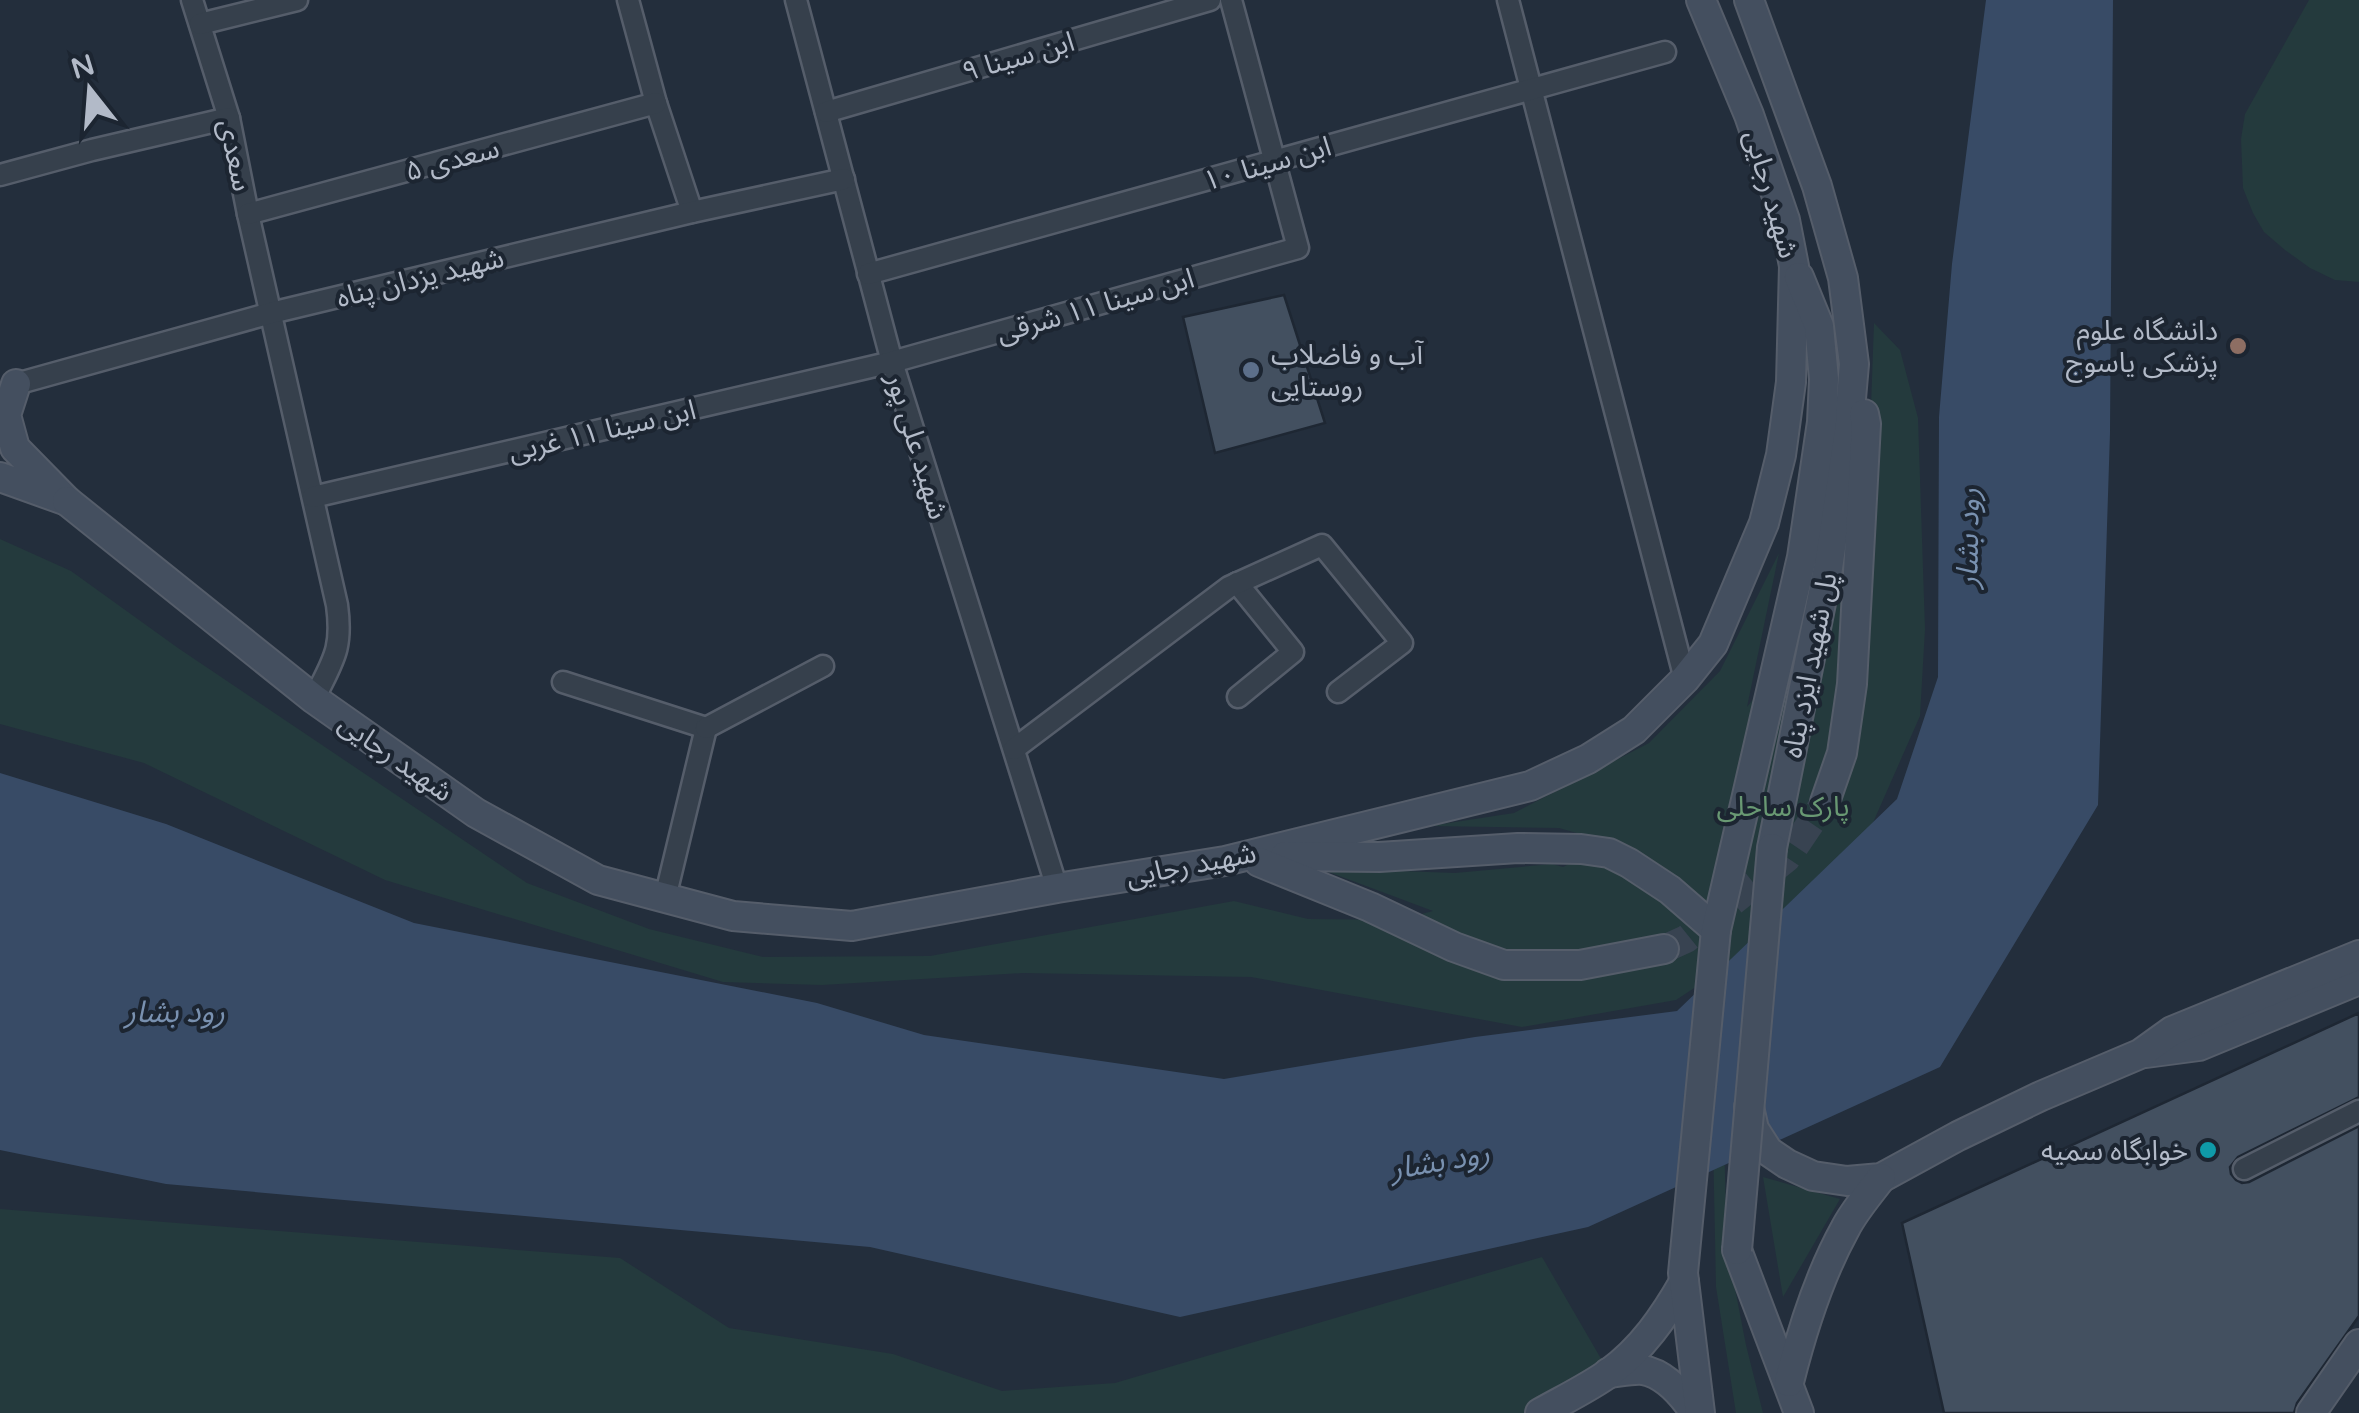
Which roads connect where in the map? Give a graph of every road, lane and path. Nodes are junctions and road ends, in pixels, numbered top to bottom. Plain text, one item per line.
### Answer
1 (192, 0) edge
2 (297, 0) edge
3 (628, 0) edge
4 (796, 0) edge
5 (1210, 0) edge
6 (1231, 0) edge
7 (1508, 0) edge
8 (1702, 0) edge
9 (1749, 0) edge
10 (200, 24) junction
11 (1665, 52) dead end
12 (1531, 90) junction
13 (656, 103) junction
14 (826, 112) junction
15 (229, 118) junction
16 (1802, 144) junction
17 (1764, 160) junction
18 (1274, 161) junction
19 (0, 175) edge
20 (844, 179) junction
21 (692, 212) junction
22 (248, 214) junction
23 (1794, 266) junction
24 (868, 274) junction
25 (271, 313) junction
26 (892, 362) junction
27 (1854, 364) junction
28 (8, 386) edge
29 (0, 477) edge
30 (312, 497) junction
31 (67, 501) junction
32 (1236, 584) junction
33 (823, 666) dead end
34 (1685, 680) junction
35 (563, 682) dead end
36 (1338, 692) dead end
37 (1238, 697) dead end
38 (314, 699) junction
39 (706, 728) junction
40 (1014, 749) junction
41 (1824, 802) tunnel mouth
42 (1244, 856) junction
43 (1057, 888) junction
44 (665, 898) junction
45 (1715, 938) junction
46 (1664, 949) tunnel mouth
47 (2359, 954) edge
48 (2359, 980) edge
49 (2140, 1054) junction
50 (1749, 1107) junction
51 (2359, 1111) edge
52 (2244, 1170) dead end
53 (1881, 1178) junction
54 (1684, 1278) junction
55 (2359, 1344) edge
56 (1608, 1373) junction
57 (1789, 1382) junction
58 (1540, 1413) edge
59 (1697, 1413) edge
60 (1799, 1413) edge
61 (2310, 1413) edge

1 - 10 street, سعدی
2 - 10 street
3 - 13 street
4 - 14 street, شهید علی پور
5 - 14 street, ابن سینا ۹
6 - 18 street
7 - 12 street
8 - 17 main road, شهید رجایی
9 - 16 main road, شهید رجایی
10 - 15 street, سعدی
11 - 12 street, ابن سینا ۱۰
12 - 18 street, ابن سینا ۱۰
12 - 34 street
13 - 21 street
13 - 22 street, سعدی ۵
14 - 20 street, شهید علی پور
15 - 19 street
15 - 22 street, سعدی
16 - 17 main road
16 - 27 main road, پل شهید ایزد پناه
17 - 23 main road, شهید رجایی
18 - 24 street, ابن سینا ۱۰
18 - 26 street, ابن سینا ۱۱ شرقی
20 - 21 street, شهید یزدان پناه
20 - 24 street, شهید علی پور
21 - 25 street, شهید یزدان پناه
22 - 25 street, سعدی
23 - 34 main road, شهید رجایی
23 - 45 main road, پل شهید ایزد پناه
24 - 26 street, شهید علی پور
25 - 28 street, شهید یزدان پناه
25 - 30 street, سعدی
26 - 30 street, ابن سینا ۱۱ غربی
26 - 40 street, شهید علی پور
27 - 41 main road
27 - 50 main road, پل شهید ایزد پناه, bridge
28 - 31 main road
29 - 31 main road
30 - 38 street, سعدی
31 - 38 main road, شهید رجایی
32 - 36 street
32 - 37 street
32 - 40 street
33 - 39 street
34 - 42 main road, شهید رجایی
35 - 39 street
38 - 44 main road, شهید رجایی
39 - 44 street
40 - 43 street, شهید علی پور
42 - 43 main road, شهید رجایی
42 - 45 main road
42 - 46 main road
43 - 44 main road, شهید رجایی
45 - 54 main road, پل شهید ایزد پناه
47 - 49 main road
48 - 49 main road
49 - 53 main road
50 - 53 main road, bridge
50 - 57 main road, پل شهید ایزد پناه, bridge
51 - 52 street
53 - 57 main road
54 - 56 main road
54 - 59 main road
55 - 61 main road
56 - 58 main road
56 - 59 main road
57 - 60 main road

